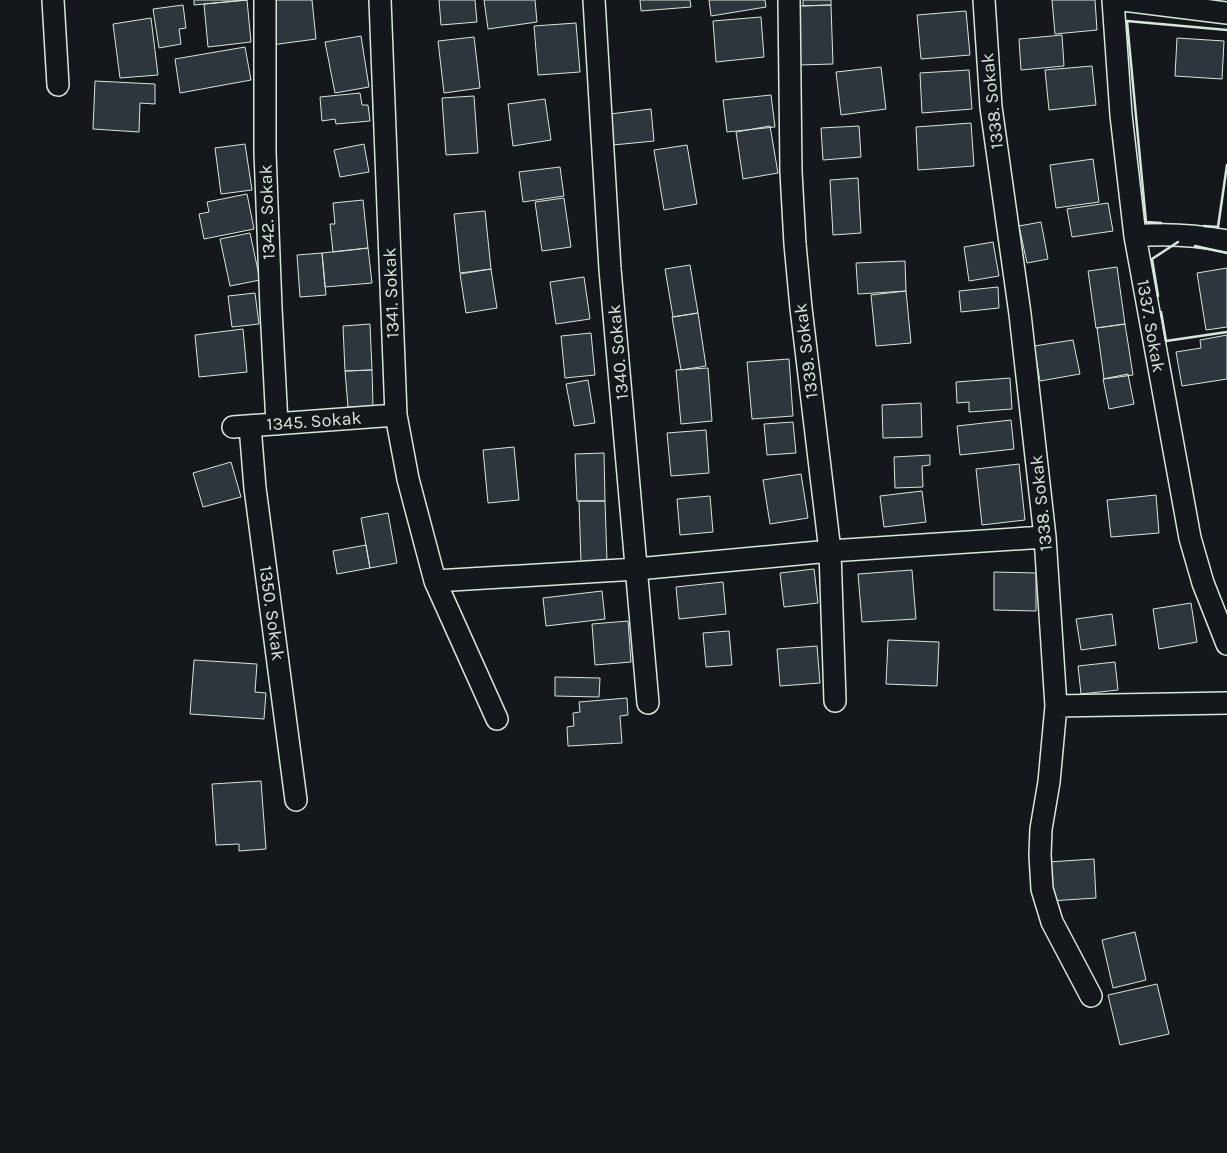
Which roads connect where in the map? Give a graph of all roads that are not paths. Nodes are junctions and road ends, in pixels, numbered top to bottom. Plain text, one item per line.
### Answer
1 (53, 0) edge
2 (265, 0) edge
3 (380, 0) edge
4 (594, 0) edge
5 (789, 0) edge
6 (984, 0) edge
7 (1113, 0) edge
8 (1123, 0) edge
9 (1227, 12) edge
10 (58, 85) dead end
11 (1135, 236) junction
12 (1227, 241) edge
13 (396, 415) junction
14 (277, 424) junction
15 (241, 427) joint
16 (1045, 537) junction
17 (830, 551) junction
18 (636, 570) junction
19 (435, 581) junction
20 (1227, 644) edge
21 (835, 701) dead end
22 (648, 703) dead end
23 (1227, 703) edge
24 (1056, 706) junction
25 (497, 719) dead end
26 (296, 800) dead end
27 (1091, 996) dead end

1 - 10 street
2 - 14 street, 1342. Sokak
3 - 13 street, 1341. Sokak
4 - 18 street, 1340. Sokak
5 - 17 street, 1339. Sokak
6 - 16 street, 1338. Sokak
7 - 11 street, 1337. Sokak
8 - 9 street
11 - 12 street
11 - 20 street, 1337. Sokak
13 - 14 street, 1345. Sokak
13 - 19 street, 1341. Sokak
14 - 15 street, 1345. Sokak
15 - 26 street, 1350. Sokak
16 - 17 street
16 - 24 street, 1338. Sokak
17 - 18 street
17 - 21 street, 1339. Sokak
18 - 19 street
18 - 22 street, 1340. Sokak
19 - 25 street, 1341. Sokak
23 - 24 street
24 - 27 street, 1338. Sokak

